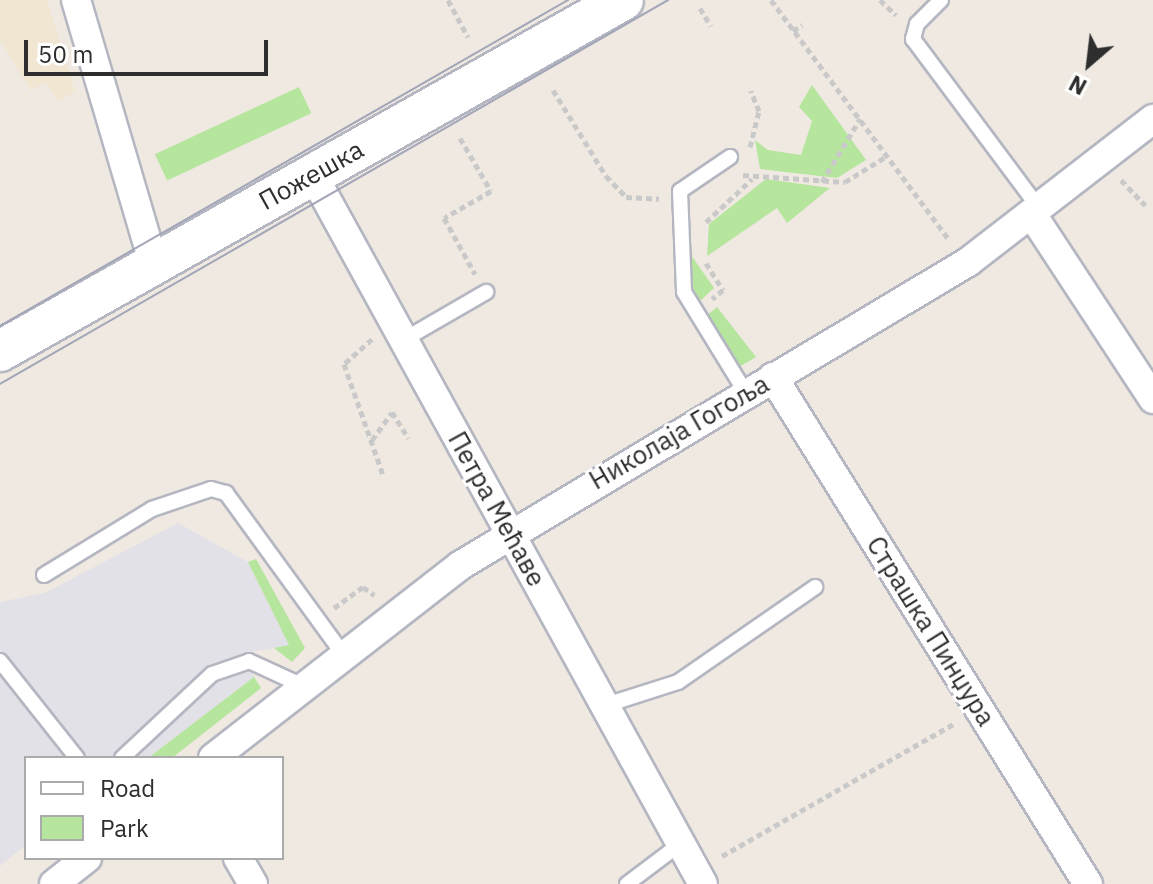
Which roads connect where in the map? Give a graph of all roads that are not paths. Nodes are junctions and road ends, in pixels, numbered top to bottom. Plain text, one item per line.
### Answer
1 (76, 0) edge
2 (623, 0) edge
3 (941, 0) edge
4 (1153, 119) edge
5 (725, 160) road end
6 (313, 175) junction
7 (1037, 214) junction
8 (153, 261) junction
9 (486, 292) road end
10 (405, 339) junction
11 (0, 351) edge
12 (773, 377) junction
13 (746, 393) junction
14 (1153, 399) edge
15 (510, 533) junction
16 (44, 575) dead end
17 (815, 587) dead end
18 (343, 654) junction
19 (0, 661) edge
20 (303, 686) junction
21 (606, 705) junction
22 (75, 756) edge
23 (124, 756) edge
24 (216, 756) edge
25 (680, 844) junction
26 (84, 860) edge
27 (239, 860) edge
28 (705, 874) edge
29 (54, 884) edge
30 (253, 884) edge
31 (627, 884) edge
32 (1088, 884) edge

1 - 8 street
2 - 6 main road, Пожешка
3 - 7 lane
4 - 7 street, Николаја Гогоља
5 - 13 lane
6 - 8 main road, Пожешка
6 - 10 street, Петра Мећаве
7 - 12 street, Николаја Гогоља
7 - 14 street
8 - 11 main road, Пожешка
9 - 10 lane
10 - 15 street, Петра Мећаве
12 - 13 street, Николаја Гогоља
12 - 32 street, Страшка Пинџура
13 - 15 street, Николаја Гогоља
15 - 18 street, Николаја Гогоља
15 - 21 street, Петра Мећаве
16 - 18 lane
17 - 21 lane
18 - 20 street, Николаја Гогоља
19 - 22 lane
20 - 23 lane
20 - 24 street, Николаја Гогоља
21 - 25 street, Петра Мећаве
25 - 28 street, Петра Мећаве
25 - 31 lane
26 - 29 street
27 - 30 street

